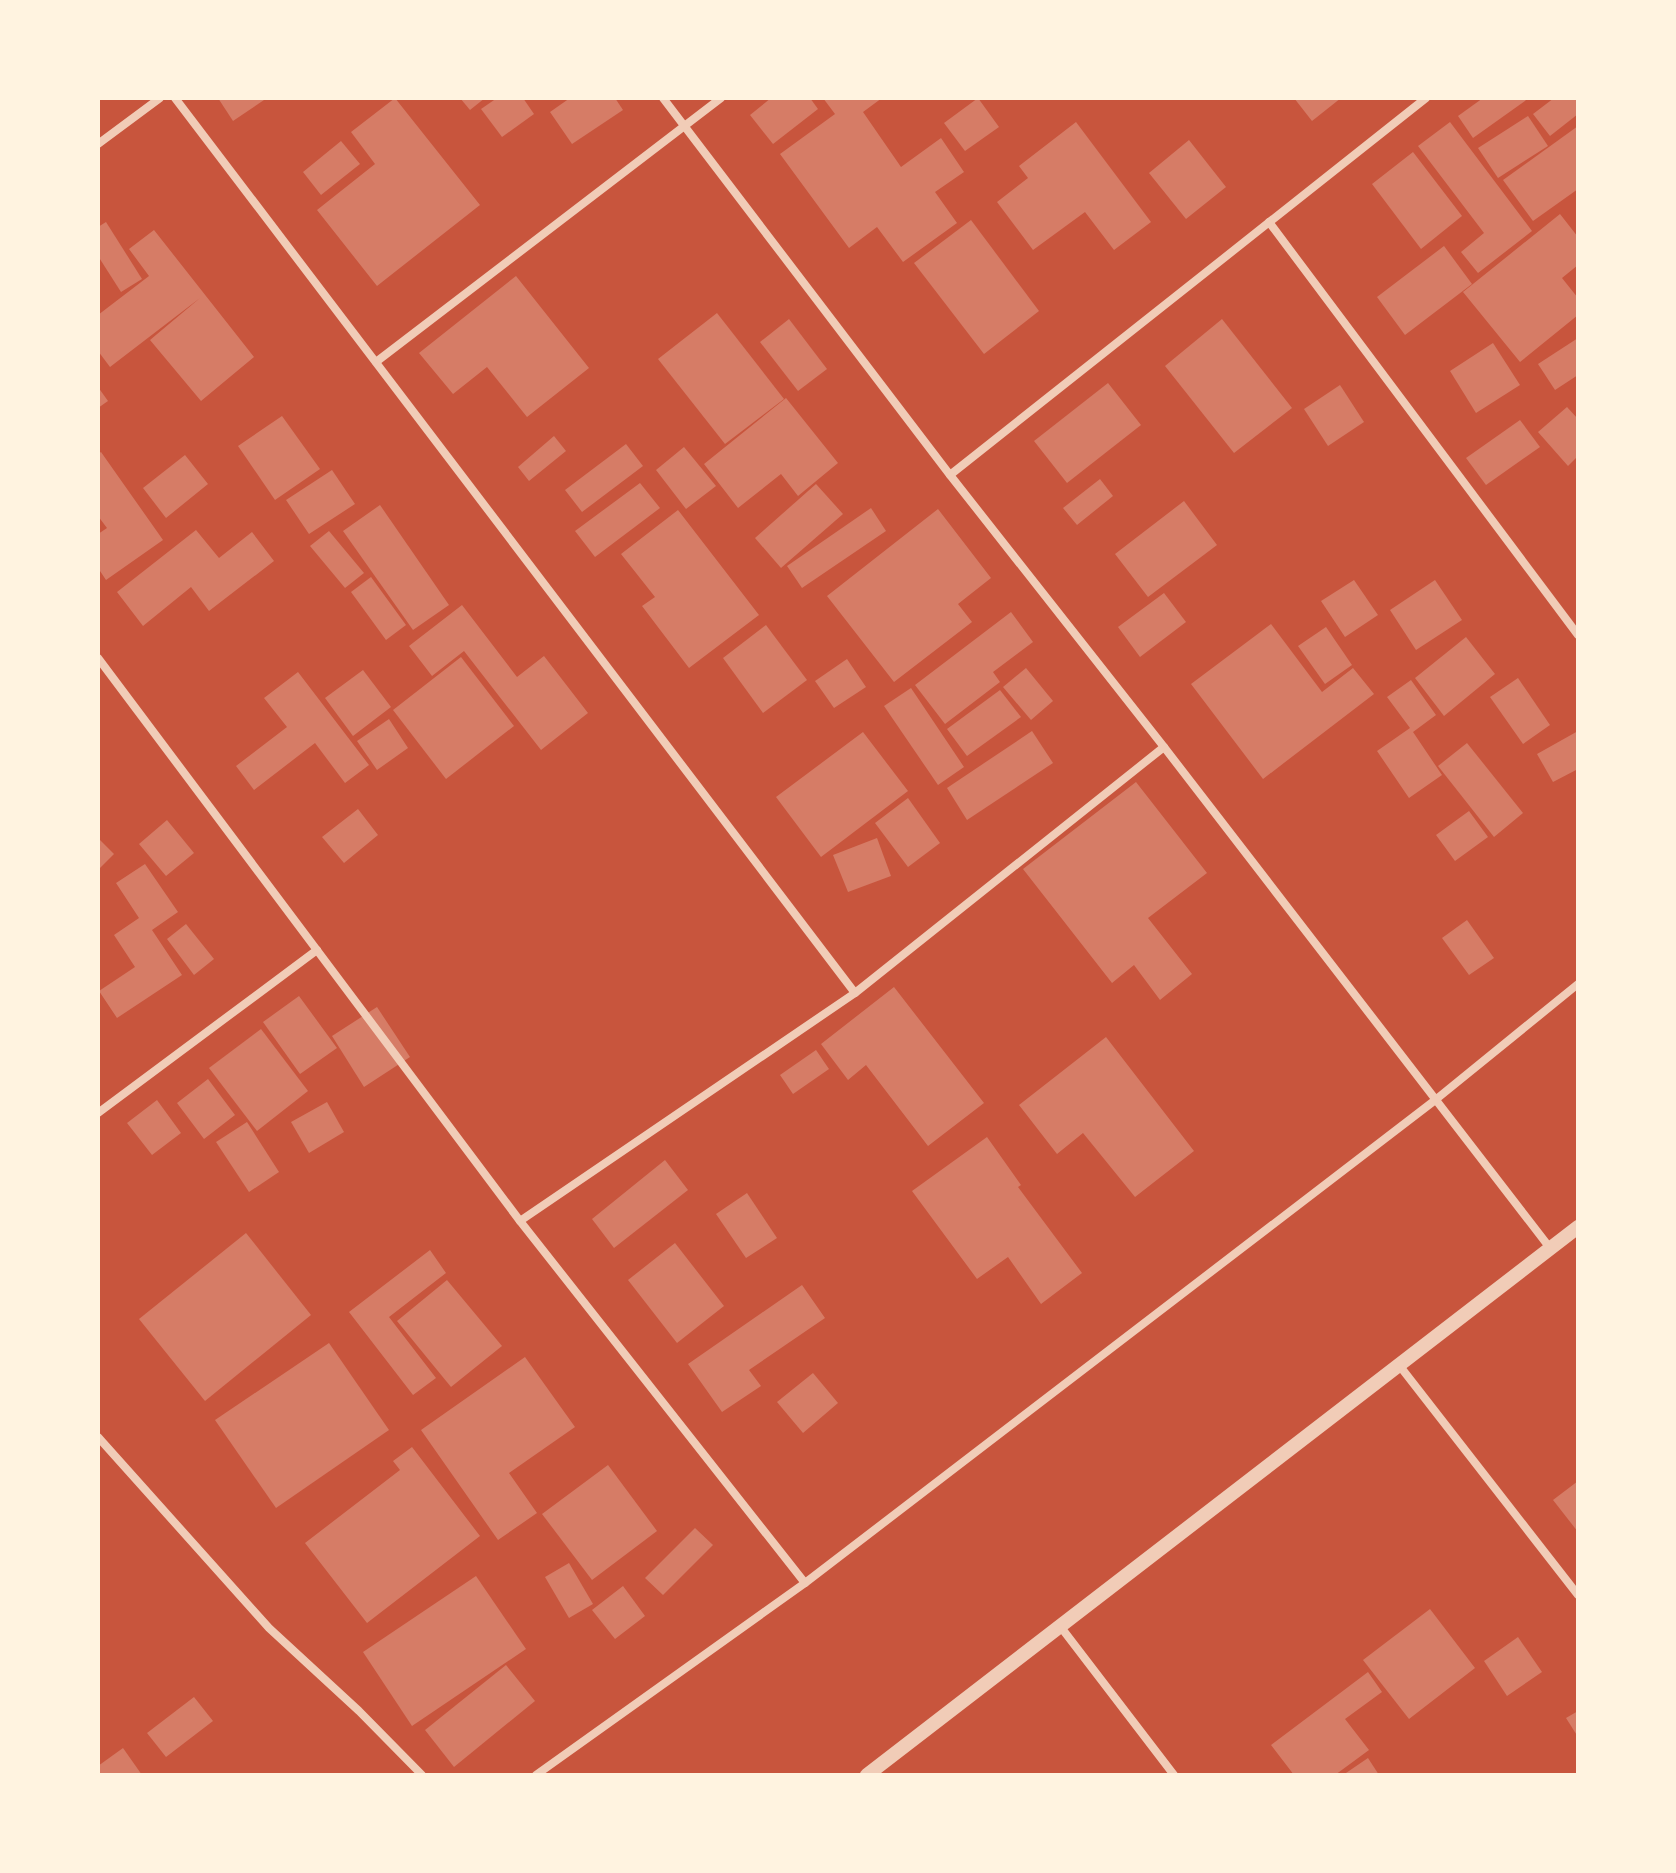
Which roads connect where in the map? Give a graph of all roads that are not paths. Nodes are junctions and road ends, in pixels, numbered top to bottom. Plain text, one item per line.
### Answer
1 (160, 98) edge
2 (175, 98) edge
3 (663, 98) edge
4 (721, 98) edge
5 (1426, 98) edge
6 (684, 126) junction
7 (98, 144) edge
8 (1269, 222) junction
9 (376, 362) junction
10 (950, 475) junction
11 (1578, 635) edge
12 (98, 658) edge
13 (1164, 747) junction
14 (317, 950) junction
15 (1578, 984) edge
16 (855, 993) junction
17 (1434, 1101) junction
18 (98, 1113) edge
19 (520, 1221) junction
20 (1578, 1227) edge
21 (1550, 1248) junction
22 (1399, 1365) junction
23 (98, 1437) edge
24 (805, 1583) junction
25 (1578, 1595) edge
26 (1059, 1625) junction
27 (422, 1775) edge
28 (536, 1775) edge
29 (867, 1775) edge
30 (1174, 1775) edge

1 - 7 street
2 - 9 street
3 - 6 street
4 - 6 street
5 - 8 street
6 - 9 street
6 - 10 street
8 - 10 street
8 - 11 street
9 - 16 street
10 - 13 street
12 - 14 street
13 - 16 street
13 - 17 street
14 - 18 street
14 - 19 street
15 - 17 street
16 - 19 street
17 - 21 street
17 - 24 street
19 - 24 street
20 - 21 street
21 - 22 street
22 - 25 street
22 - 26 street
23 - 27 street
24 - 28 street
26 - 29 street
26 - 30 street

